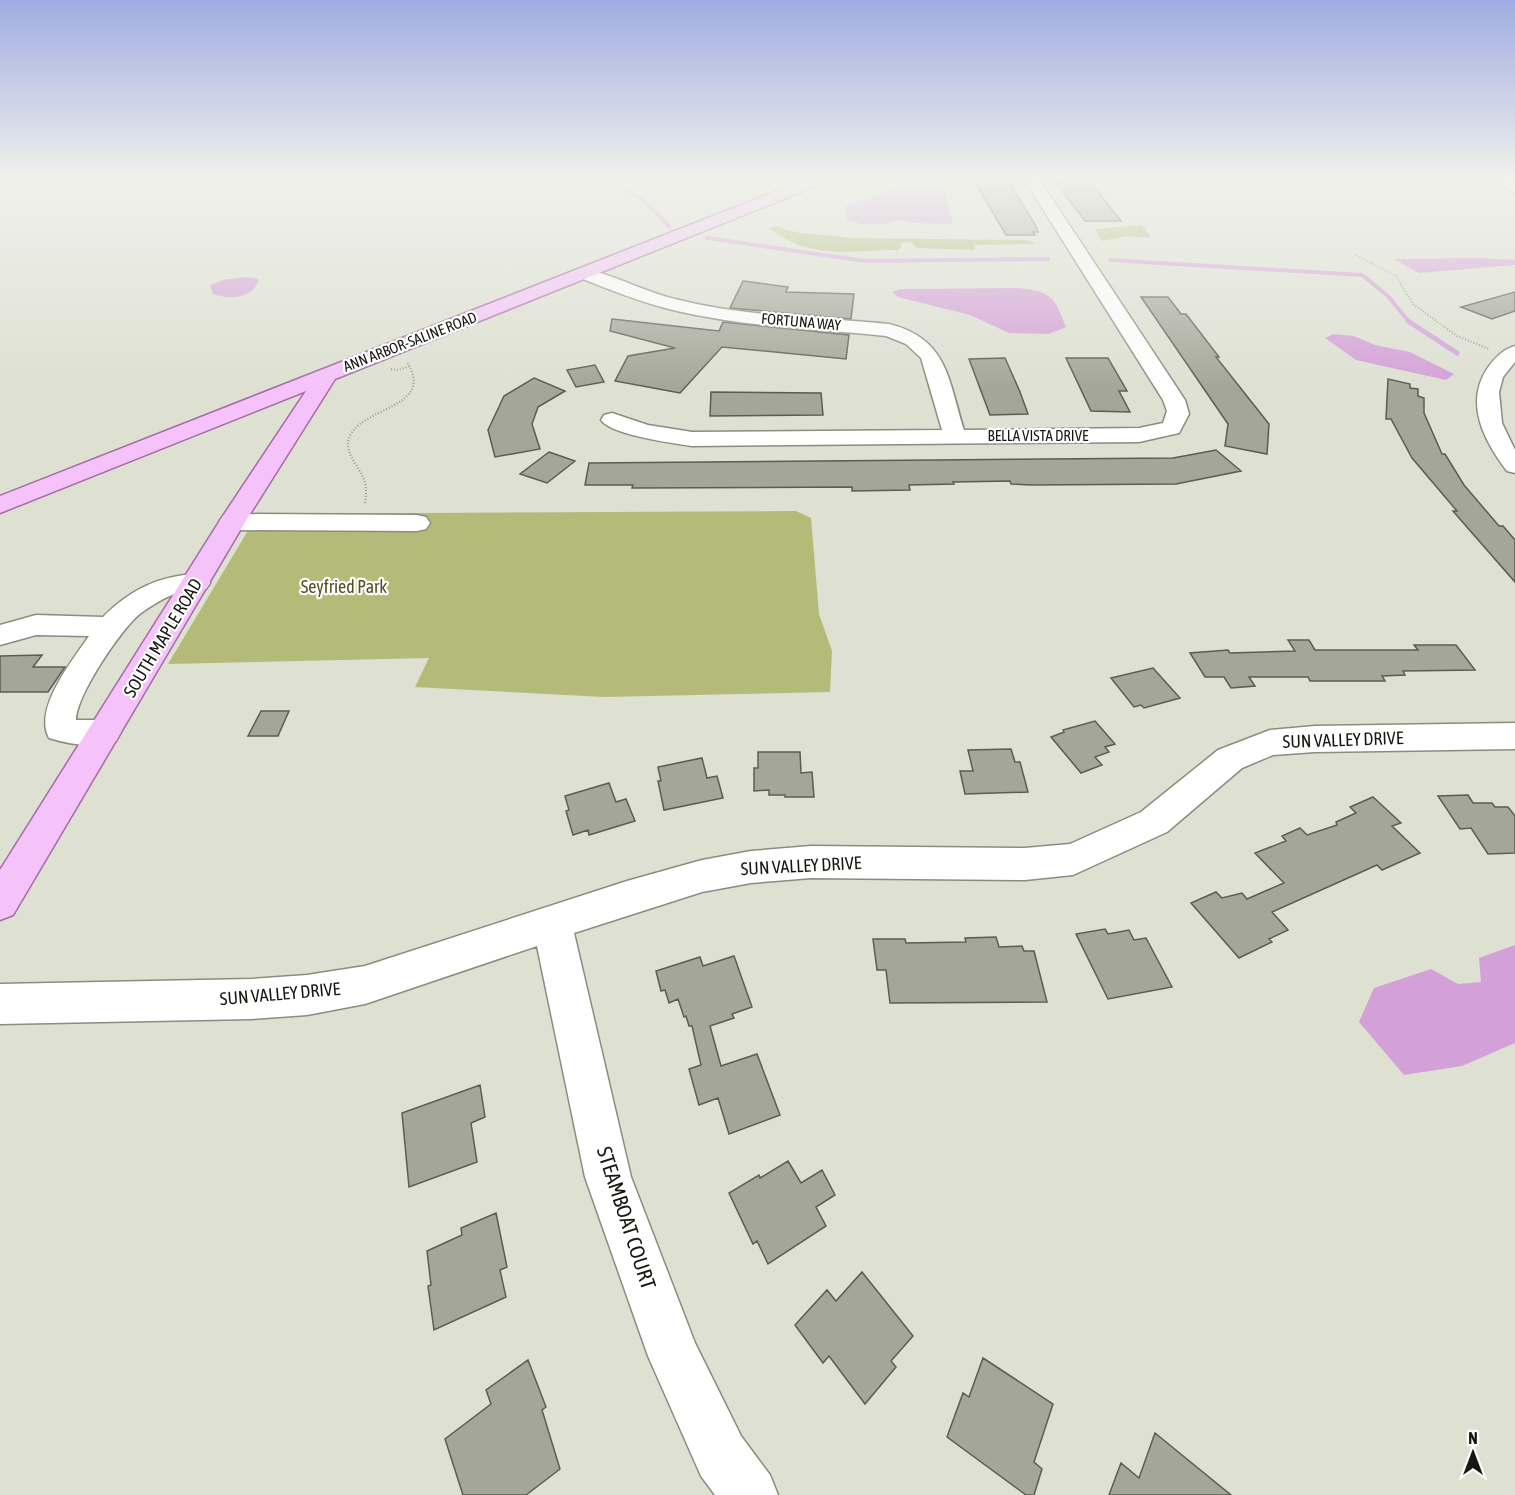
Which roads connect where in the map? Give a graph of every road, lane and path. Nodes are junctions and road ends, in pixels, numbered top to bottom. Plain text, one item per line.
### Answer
1 (645, 249) edge
2 (1076, 249) edge
3 (1356, 255) dead end
4 (584, 273) junction
5 (1508, 358) edge
6 (407, 362) dead end
7 (410, 366) junction
8 (391, 368) dead end
9 (328, 374) junction
10 (612, 420) dead end
11 (956, 436) junction
12 (1515, 466) edge
13 (0, 505) edge
14 (363, 509) dead end
15 (232, 522) junction
16 (417, 523) dead end
17 (196, 584) junction
18 (110, 627) junction
19 (0, 634) edge
20 (105, 732) junction
21 (1515, 736) edge
22 (0, 903) edge
23 (552, 923) junction
24 (0, 1004) edge
25 (750, 1495) edge

1 - 4 main road, ANN ARBOR-SALINE ROAD
2 - 11 street, BELLA VISTA DRIVE
3 - 5 path
4 - 9 main road, ANN ARBOR-SALINE ROAD
4 - 11 street, FORTUNA WAY
5 - 12 street
6 - 7 path
7 - 8 path
7 - 14 path
9 - 13 main road, ANN ARBOR-SALINE ROAD
9 - 15 main road, SOUTH MAPLE ROAD
10 - 11 street, BELLA VISTA DRIVE
15 - 16 street
15 - 17 main road, SOUTH MAPLE ROAD
17 - 18 street
17 - 20 main road, SOUTH MAPLE ROAD
18 - 19 street
18 - 20 street
20 - 22 main road, SOUTH MAPLE ROAD
21 - 23 street, SUN VALLEY DRIVE
23 - 24 street, SUN VALLEY DRIVE
23 - 25 street, STEAMBOAT COURT

